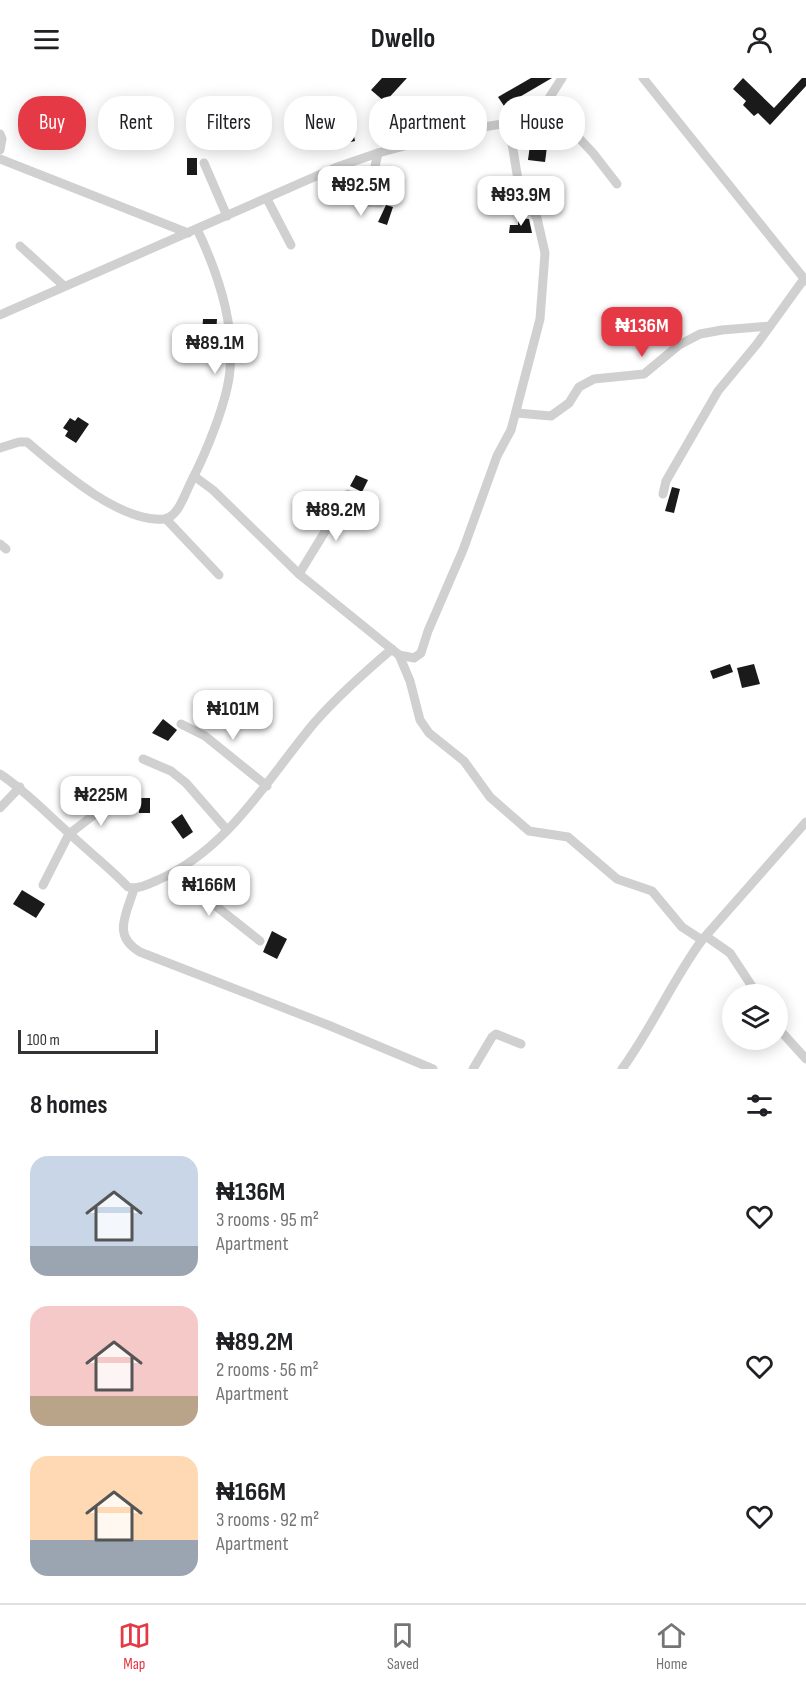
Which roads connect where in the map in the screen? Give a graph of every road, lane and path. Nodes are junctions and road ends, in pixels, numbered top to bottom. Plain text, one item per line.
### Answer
1 (562, 78) edge
2 (643, 78) edge
3 (550, 96) edge
4 (499, 126) edge
5 (0, 134) edge
6 (585, 144) edge
7 (0, 150) edge
8 (513, 150) edge
9 (378, 153) junction
10 (0, 159) edge
11 (204, 163) dead end
12 (617, 184) dead end
13 (267, 199) junction
14 (380, 203) dead end
15 (227, 216) junction
16 (192, 231) junction
17 (291, 245) dead end
18 (20, 246) dead end
19 (805, 280) edge
20 (64, 286) junction
21 (0, 315) edge
22 (770, 326) junction
23 (517, 413) junction
24 (0, 448) edge
25 (194, 476) junction
26 (348, 494) dead end
27 (663, 494) dead end
28 (166, 519) junction
29 (299, 574) junction
30 (219, 575) dead end
31 (396, 652) junction
32 (181, 724) dead end
33 (143, 759) dead end
34 (0, 774) edge
35 (267, 786) junction
36 (20, 787) junction
37 (127, 806) dead end
38 (0, 808) edge
39 (806, 822) edge
40 (227, 830) junction
41 (69, 834) junction
42 (174, 873) junction
43 (43, 885) dead end
44 (134, 889) junction
45 (705, 938) junction
46 (260, 941) dead end
47 (751, 984) edge
48 (788, 1039) edge
49 (521, 1044) dead end
50 (806, 1059) edge
51 (434, 1069) edge
52 (473, 1069) edge
53 (622, 1069) edge

1 - 3 street
2 - 19 street
4 - 9 street
5 - 7 street
6 - 12 street
8 - 23 street
9 - 13 street
9 - 14 street
10 - 16 street
11 - 15 street
13 - 15 street
13 - 17 street
15 - 16 street
16 - 20 street
16 - 25 street
18 - 20 street
19 - 22 street
20 - 21 street
22 - 23 street
22 - 27 street
23 - 31 street
24 - 28 street
25 - 28 street
25 - 29 street
26 - 29 street
28 - 30 street
29 - 31 street
31 - 35 street
31 - 45 street
32 - 35 street
33 - 40 street
34 - 36 street
35 - 40 street
36 - 38 street
36 - 41 street
37 - 41 street
39 - 45 street
40 - 42 street
41 - 43 street
41 - 44 street
42 - 44 street
42 - 46 street
44 - 51 street
45 - 47 street
45 - 53 street
48 - 50 street
49 - 52 street

